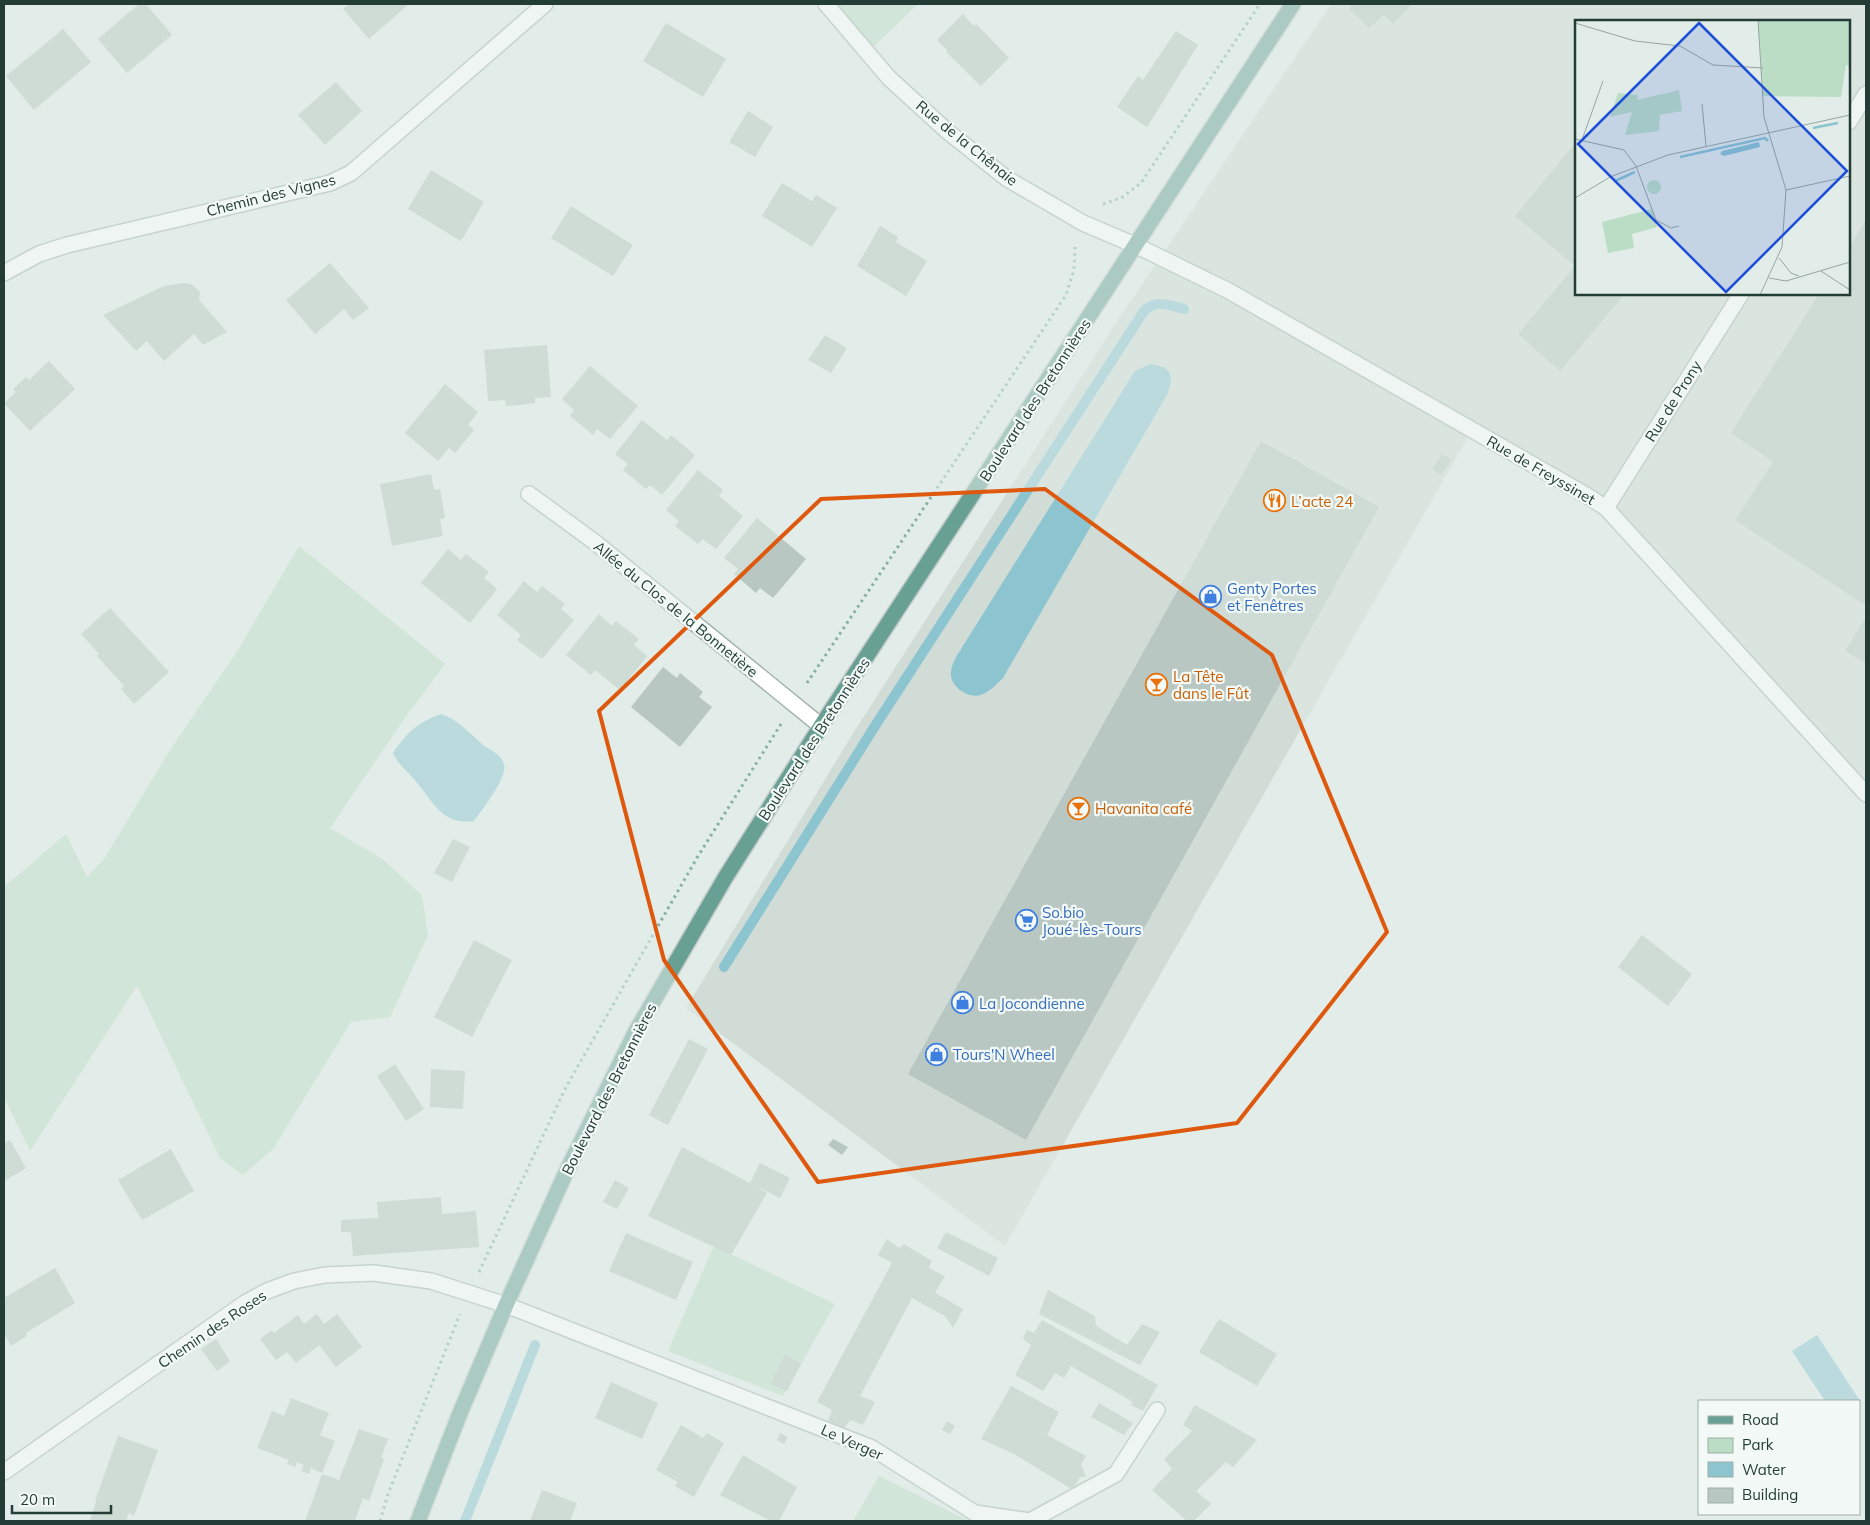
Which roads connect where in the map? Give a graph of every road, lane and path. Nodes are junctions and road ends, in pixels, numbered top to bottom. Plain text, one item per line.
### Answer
1 (545, 4) edge
2 (826, 4) edge
3 (1293, 4) edge
4 (1866, 94) edge
5 (1850, 120) edge
6 (1136, 246) junction
7 (4, 273) edge
8 (1739, 295) edge
9 (529, 494) dead end
10 (1606, 508) junction
11 (821, 726) junction
12 (1866, 794) edge
13 (506, 1305) junction
14 (1157, 1410) dead end
15 (4, 1472) edge
16 (418, 1521) edge

1 - 7 street, Chemin des Vignes
2 - 6 street, Rue de la Chênaie
3 - 6 main road, Boulevard des Bretonnières
4 - 5 street
6 - 10 street, Rue de Freyssinet
6 - 11 main road, Boulevard des Bretonnières
8 - 10 street, Rue de Prony
9 - 11 street, Allée du Clos de la Bonnetière
10 - 12 street, Rue de Freyssinet
11 - 13 main road, Boulevard des Bretonnières
13 - 14 street, Le Verger
13 - 15 street, Chemin des Roses
13 - 16 main road, Boulevard des Bretonnières

